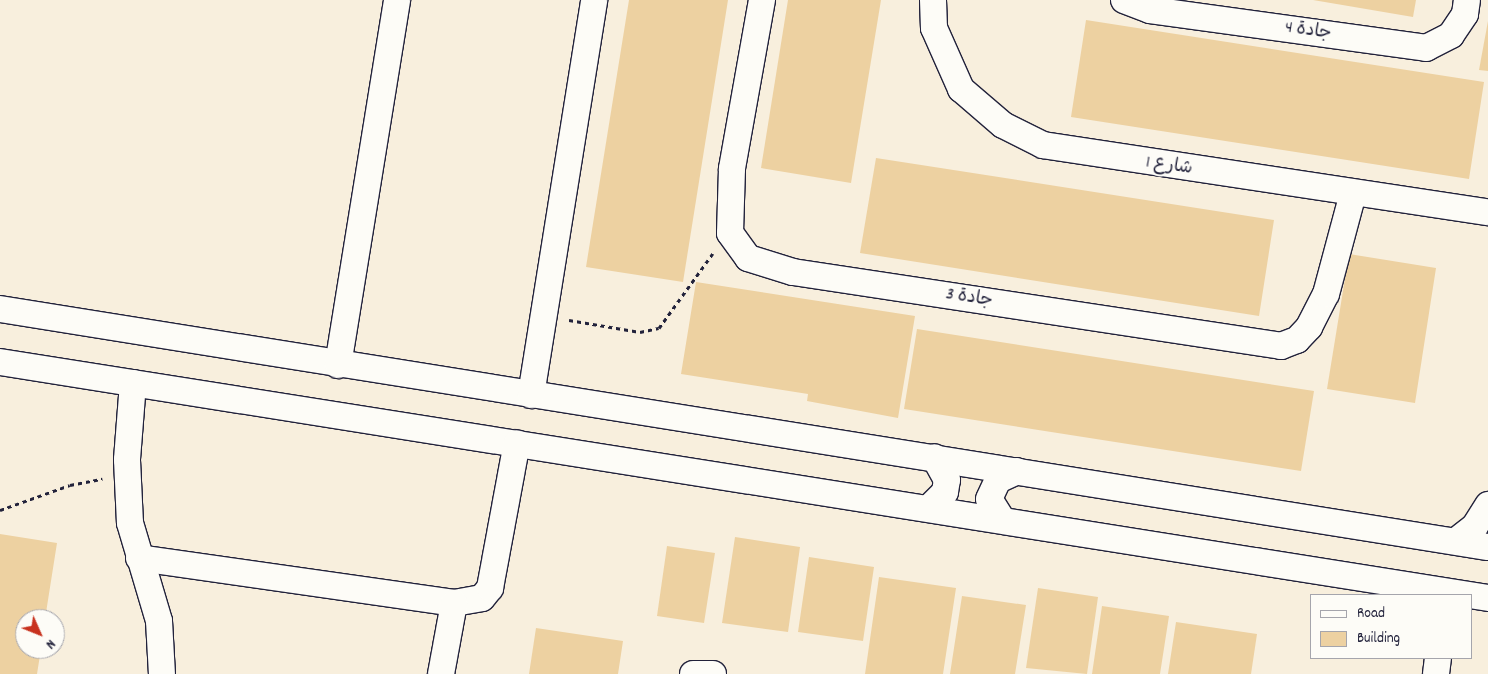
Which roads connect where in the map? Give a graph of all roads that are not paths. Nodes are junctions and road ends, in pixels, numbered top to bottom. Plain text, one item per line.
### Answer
1 (397, 0) edge
2 (594, 0) edge
3 (762, 0) edge
4 (933, 0) edge
5 (1124, 0) edge
6 (1467, 0) edge
7 (1353, 192) junction
8 (1488, 212) edge
9 (0, 309) edge
10 (0, 362) edge
11 (338, 365) junction
12 (133, 383) junction
13 (531, 395) junction
14 (517, 443) junction
15 (934, 458) junction
16 (1017, 470) junction
17 (1488, 505) edge
18 (930, 507) junction
19 (1000, 518) junction
20 (1456, 541) junction
21 (1488, 546) edge
22 (139, 558) junction
23 (1412, 590) edge
24 (1450, 594) edge
25 (1473, 596) edge
26 (1488, 598) edge
27 (454, 603) junction
28 (1438, 659) edge
29 (162, 674) edge
30 (441, 674) edge
31 (693, 674) edge
32 (713, 674) edge
33 (1436, 674) edge

1 - 11 street
2 - 13 street
3 - 7 street, جادة 3
4 - 7 street, شارع 1
5 - 6 street, جادة 4
7 - 8 street, شارع 1
9 - 11 street
10 - 12 street
11 - 13 street
12 - 14 street
12 - 22 street
13 - 15 street
14 - 18 street
14 - 27 street
15 - 16 street
15 - 18 street
16 - 19 street
16 - 20 street
17 - 20 street
18 - 19 street
19 - 23 street
20 - 21 street
22 - 27 street
22 - 29 street
23 - 24 street
25 - 26 street
27 - 30 street
28 - 33 street
31 - 32 street

